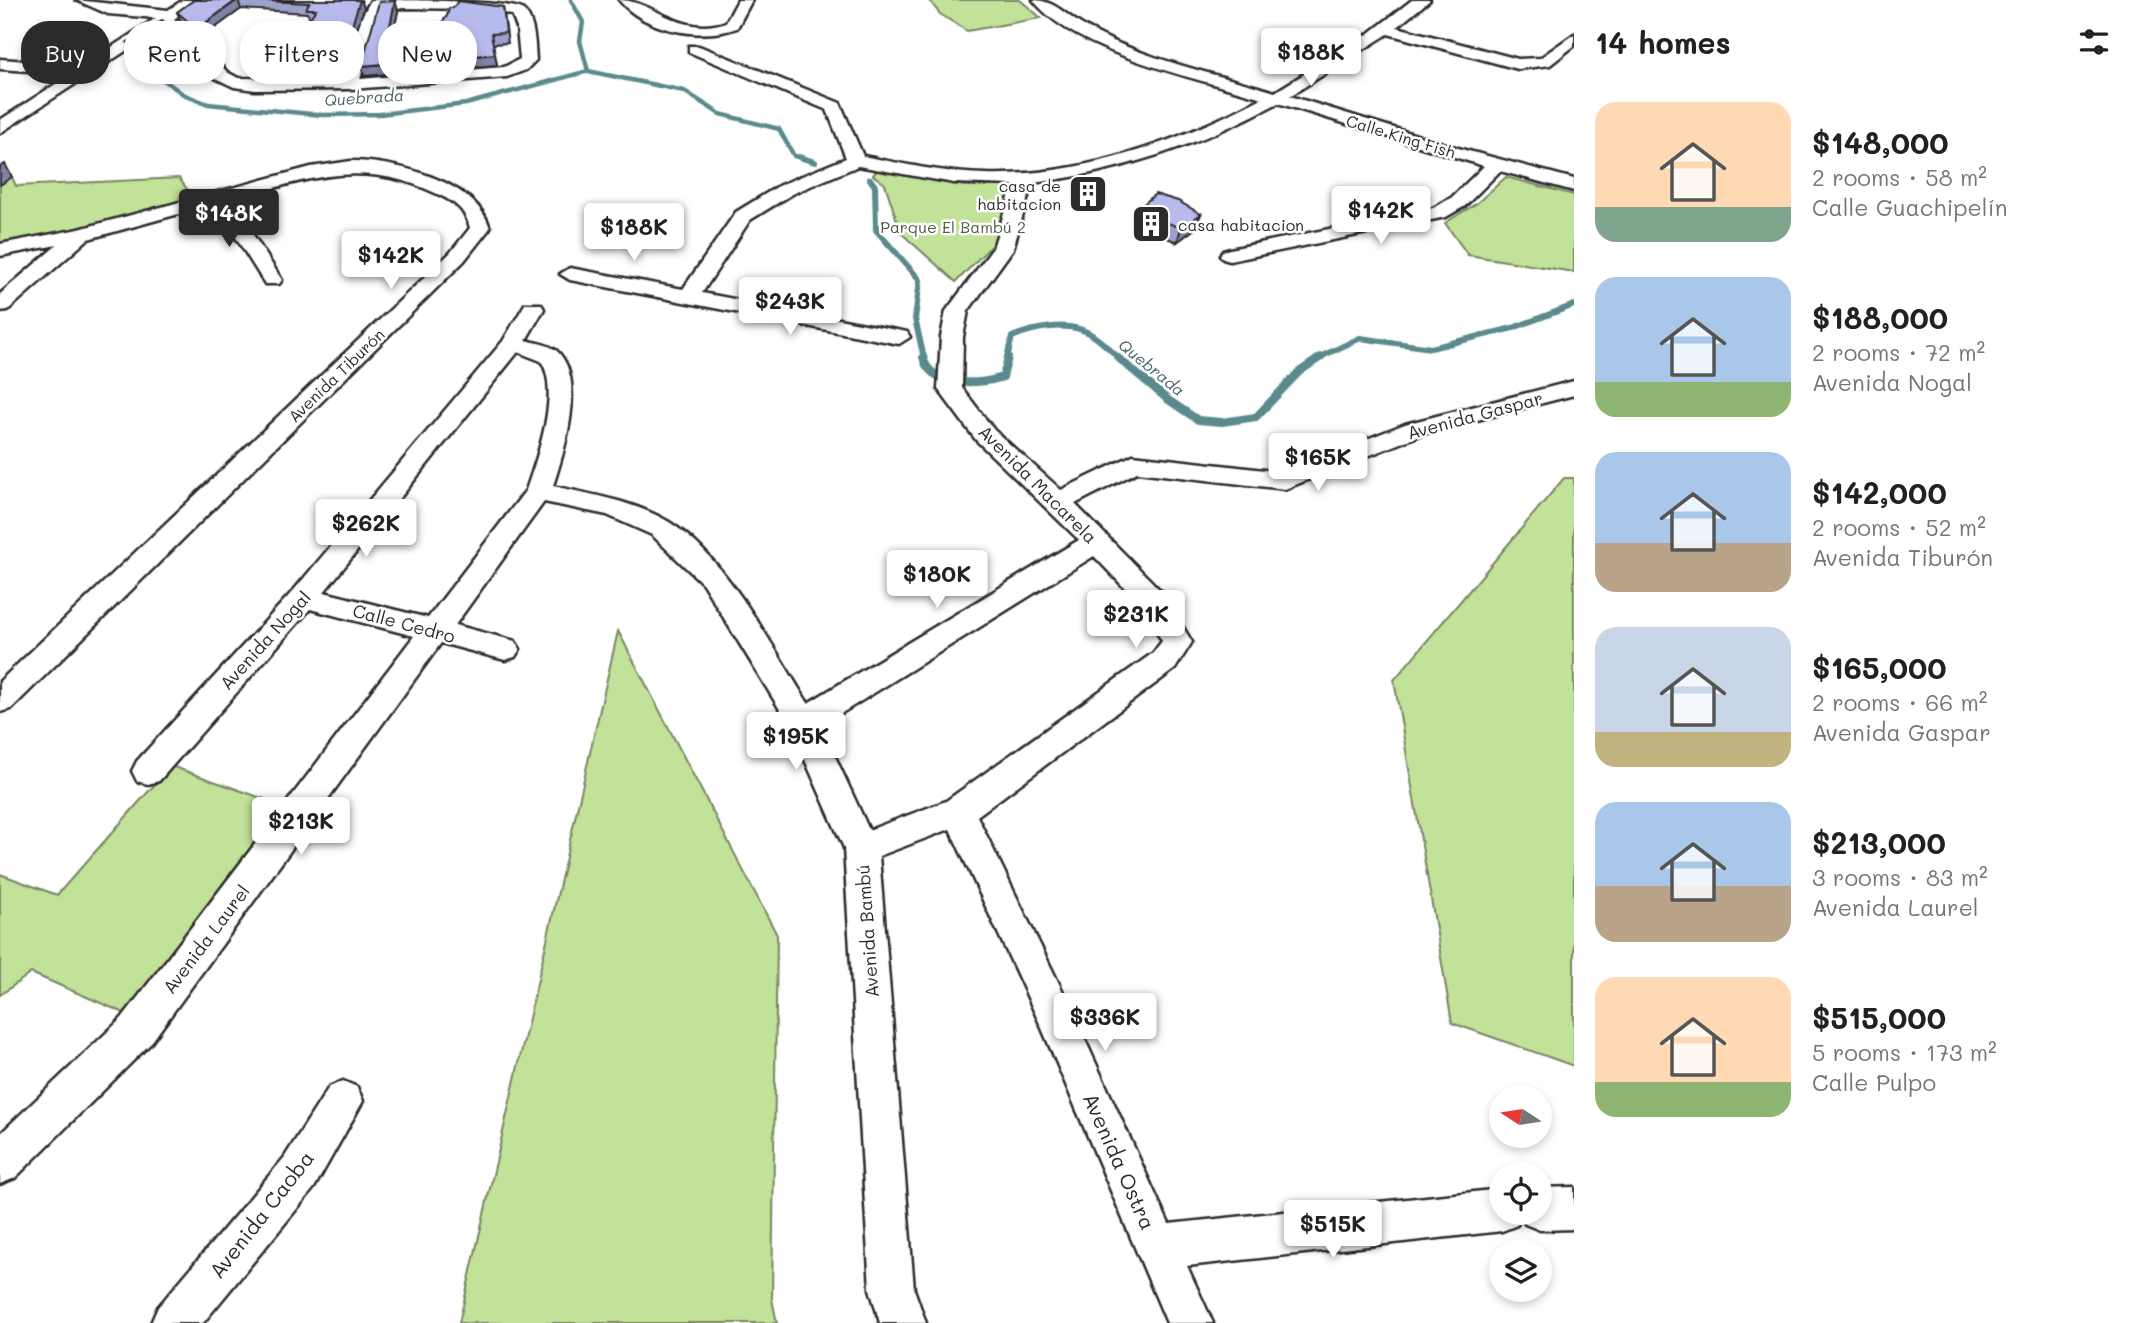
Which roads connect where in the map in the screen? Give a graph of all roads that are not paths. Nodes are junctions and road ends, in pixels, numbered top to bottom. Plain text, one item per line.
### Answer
1 (83, 0) edge
2 (193, 0) edge
3 (625, 0) edge
4 (745, 0) edge
5 (1040, 0) edge
6 (1423, 0) edge
7 (377, 3) edge
8 (168, 17) junction
9 (1386, 29) junction
10 (1574, 39) edge
11 (364, 44) edge
12 (694, 49) dead end
13 (110, 55) edge
14 (0, 64) edge
15 (21, 65) edge
16 (240, 83) edge
17 (364, 83) edge
18 (67, 84) edge
19 (248, 84) edge
20 (351, 84) edge
21 (1276, 97) junction
22 (0, 128) edge
23 (856, 160) junction
24 (1574, 161) edge
25 (1495, 165) junction
26 (1024, 178) junction
27 (1566, 183) edge
28 (220, 197) junction
29 (81, 235) junction
30 (0, 250) edge
31 (1230, 255) dead end
32 (570, 274) dead end
33 (272, 280) dead end
34 (690, 295) junction
35 (0, 305) edge
36 (533, 309) dead end
37 (899, 337) dead end
38 (513, 344) junction
39 (1574, 388) edge
40 (538, 492) junction
41 (1058, 502) junction
42 (1097, 542) junction
43 (304, 597) junction
44 (436, 632) junction
45 (505, 649) dead end
46 (3, 691) edge
47 (803, 721) junction
48 (148, 771) dead end
49 (958, 811) junction
50 (861, 848) junction
51 (343, 1101) dead end
52 (0, 1163) edge
53 (1574, 1208) edge
54 (1552, 1209) edge
55 (1489, 1211) edge
56 (1158, 1247) junction
57 (174, 1323) edge
58 (903, 1323) edge
59 (1190, 1323) edge

1 - 8 street
2 - 8 street
3 - 4 street
5 - 21 street, Calle King Fish
6 - 9 street
7 - 11 street
7 - 17 street
8 - 13 street
8 - 16 street
9 - 10 street
9 - 21 street
12 - 23 street
14 - 15 street
18 - 22 street
19 - 20 street
21 - 25 street, Calle King Fish
21 - 26 street
23 - 26 street
23 - 34 street
24 - 27 street
25 - 27 street, Calle King Fish
25 - 31 street
26 - 41 street, Avenida Macarela
28 - 29 street, Avenida Tiburón
28 - 33 street
28 - 46 street, Avenida Tiburón
29 - 30 street, Avenida Tiburón
29 - 35 street
32 - 34 street
34 - 37 street
36 - 38 street, Avenida Nogal
38 - 40 street
38 - 43 street, Avenida Nogal
39 - 41 street, Avenida Gaspar
40 - 44 street, Avenida Laurel
40 - 47 street, Avenida Bambú
41 - 42 street, Avenida Macarela
42 - 47 street
42 - 49 street, Avenida Macarela
43 - 44 street, Calle Cedro
43 - 48 street, Avenida Nogal
44 - 45 street, Calle Cedro
44 - 52 street, Avenida Laurel
47 - 50 street, Avenida Bambú
49 - 50 street, Avenida Macarela
49 - 56 street, Avenida Ostra
50 - 58 street, Avenida Bambú
51 - 57 street, Avenida Caoba
53 - 54 street
55 - 56 street
56 - 59 street, Avenida Ostra

